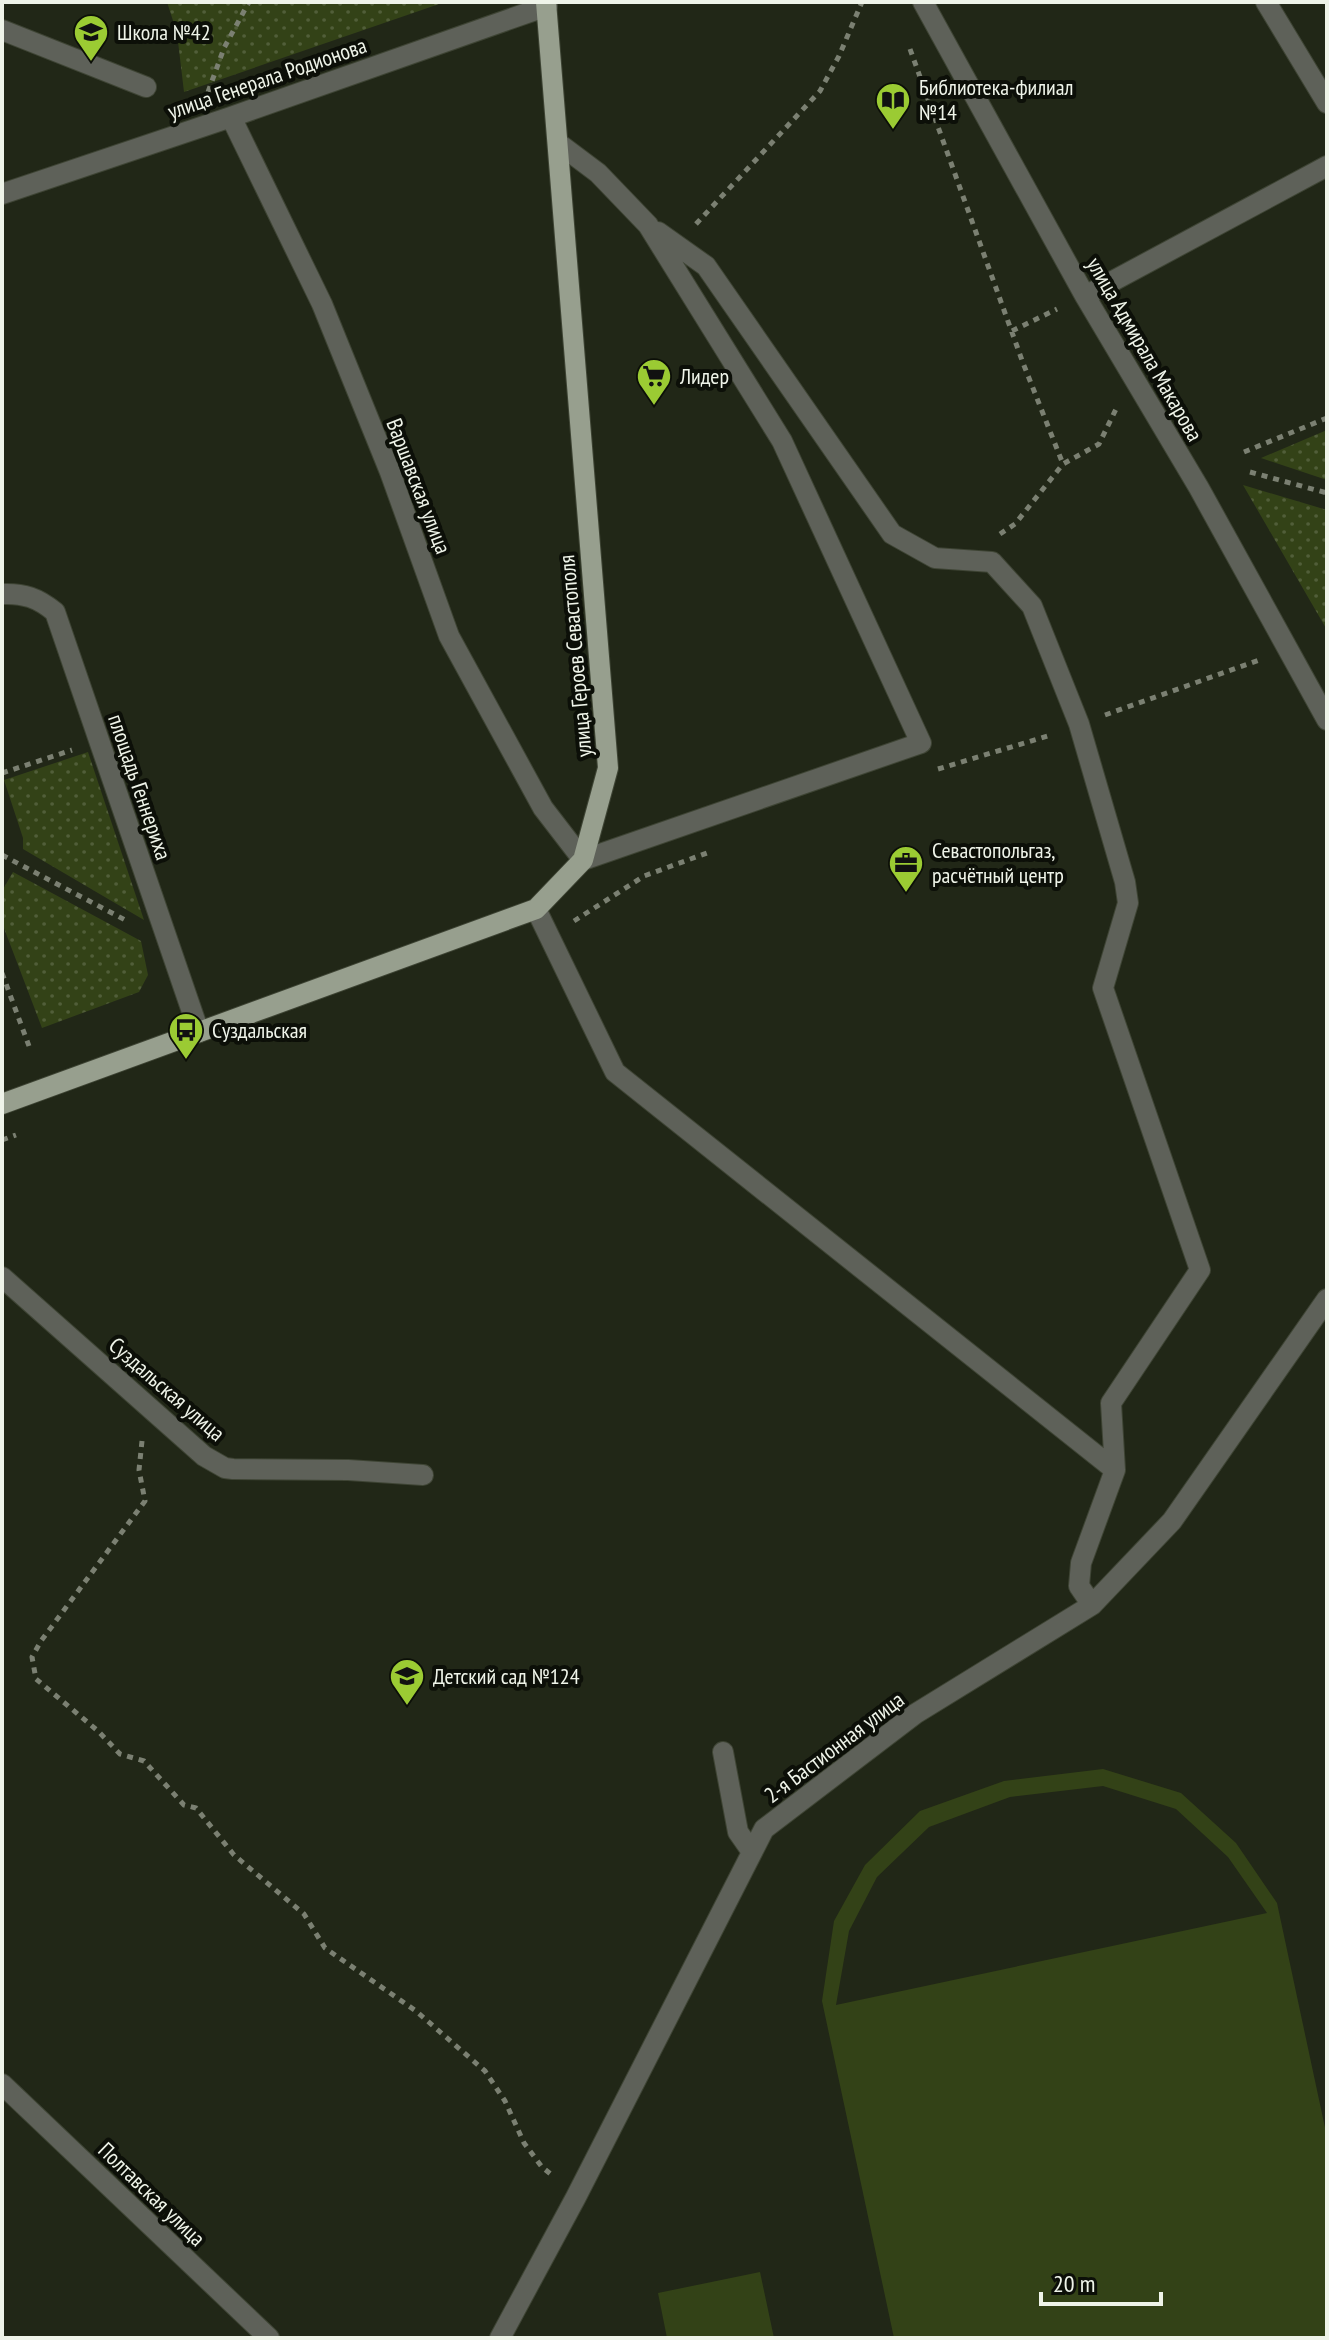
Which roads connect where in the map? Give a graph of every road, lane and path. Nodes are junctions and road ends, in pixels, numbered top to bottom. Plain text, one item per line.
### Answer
1 (249, 2) edge
2 (862, 2) edge
3 (923, 2) edge
4 (1266, 2) edge
5 (547, 4) edge
6 (2, 30) edge
7 (910, 47) dead end
8 (146, 87) dead end
9 (1327, 103) edge
10 (231, 117) junction
11 (209, 125) junction
12 (558, 143) junction
13 (1327, 166) edge
14 (2, 194) edge
15 (648, 225) junction
16 (677, 246) junction
17 (1085, 296) junction
18 (1012, 331) junction
19 (1132, 376) junction
20 (1327, 418) edge
21 (1244, 452) dead end
22 (1063, 464) junction
23 (1250, 472) dead end
24 (1327, 493) edge
25 (962, 560) junction
26 (2, 594) edge
27 (1288, 650) junction
28 (1129, 706) dead end
29 (1327, 720) edge
30 (1061, 732) dead end
31 (99, 740) junction
32 (936, 769) dead end
33 (2, 773) edge
34 (2, 855) edge
35 (583, 860) junction
36 (536, 909) junction
37 (168, 942) junction
38 (2, 973) edge
39 (199, 1032) junction
40 (29, 1046) dead end
41 (2, 1104) edge
42 (2, 1277) edge
43 (1327, 1299) edge
44 (146, 1404) junction
45 (1115, 1470) junction
46 (423, 1475) dead end
47 (1092, 1605) junction
48 (723, 1752) dead end
49 (752, 1852) junction
50 (2, 2084) edge
51 (576, 2197) junction
52 (269, 2338) edge
53 (500, 2338) edge

1 - 11 path
2 - 16 path
3 - 17 street, улица Адмирала Макарова
4 - 9 street
5 - 10 street, улица Генерала Родионова
5 - 12 main road, улица Героев Севастополя
6 - 8 street
7 - 18 path
10 - 11 street, улица Генерала Родионова
10 - 35 street, Варшавская улица
11 - 14 street, улица Генерала Родионова
12 - 15 street
12 - 35 main road, улица Героев Севастополя
13 - 17 street
15 - 16 street
15 - 35 street
16 - 25 street
17 - 18 path
17 - 19 street, улица Адмирала Макарова
18 - 22 path
19 - 22 path
19 - 27 street, улица Адмирала Макарова
20 - 21 path
22 - 25 path
23 - 24 path
25 - 45 street
26 - 31 street, площадь Геннериха
27 - 28 path
27 - 29 street, улица Адмирала Макарова
30 - 32 path
31 - 33 path
31 - 37 street, площадь Геннериха
34 - 37 path
35 - 36 main road, улица Героев Севастополя
36 - 39 main road, улица Героев Севастополя
36 - 45 street
37 - 39 street, площадь Геннериха
38 - 40 path
39 - 41 main road, улица Героев Севастополя
42 - 44 street, Суздальская улица
43 - 47 street, 2-я Бастионная улица
44 - 46 street, Суздальская улица
44 - 51 path
45 - 47 street
47 - 49 street, 2-я Бастионная улица
48 - 49 street
49 - 51 street, 2-я Бастионная улица
50 - 52 street, Полтавская улица
51 - 53 street, 2-я Бастионная улица

